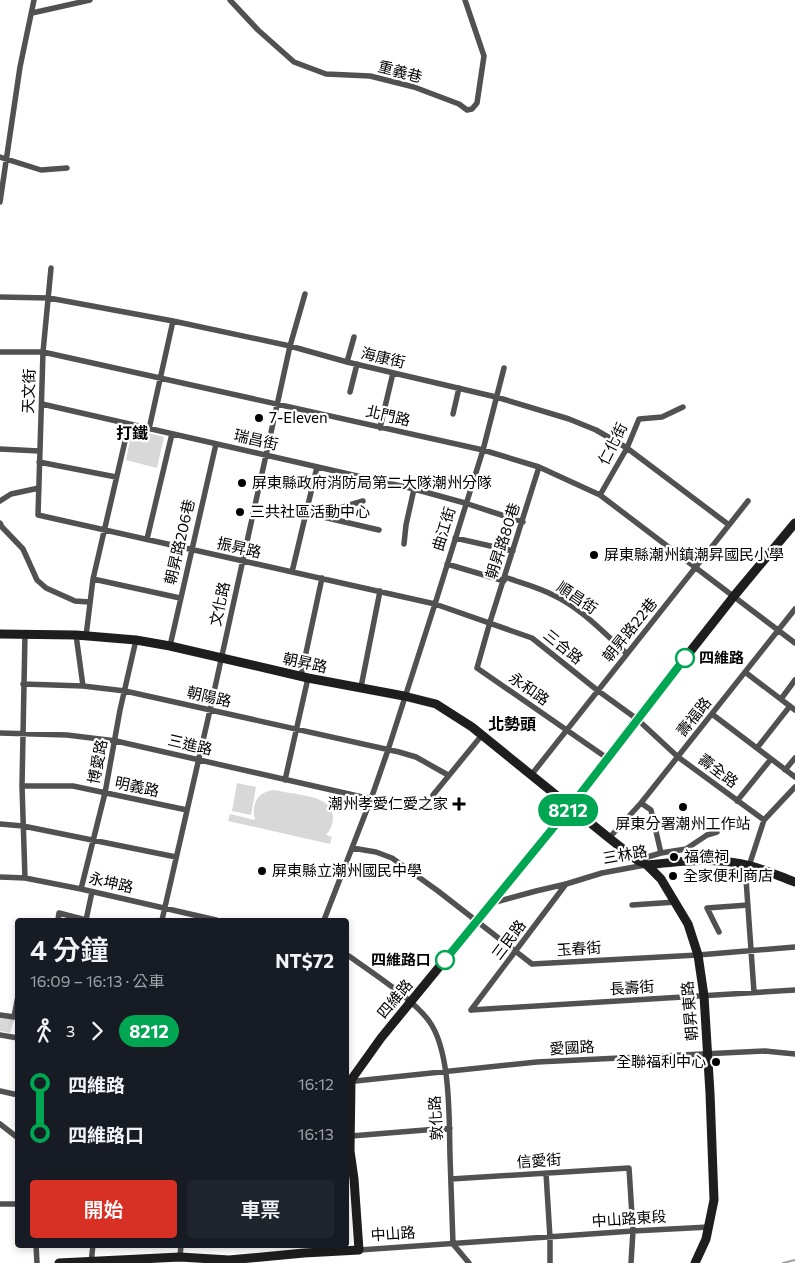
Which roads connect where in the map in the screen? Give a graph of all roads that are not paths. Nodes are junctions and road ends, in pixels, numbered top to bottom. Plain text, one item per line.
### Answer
1 (34, 0) edge
2 (90, 0) edge
3 (230, 0) edge
4 (465, 0) edge
5 (32, 14) junction
6 (3, 158) edge
7 (67, 168) dead end
8 (0, 202) edge
9 (51, 268) dead end
10 (304, 294) dead end
11 (0, 297) edge
12 (49, 298) junction
13 (173, 321) junction
14 (354, 337) dead end
15 (290, 346) junction
16 (0, 352) edge
17 (43, 352) junction
18 (347, 362) junction
19 (357, 364) junction
20 (504, 368) dead end
21 (393, 373) junction
22 (160, 378) junction
23 (459, 388) junction
24 (350, 392) dead end
25 (496, 397) junction
26 (277, 403) junction
27 (42, 404) junction
28 (683, 407) dead end
29 (453, 414) dead end
30 (129, 424) junction
31 (380, 428) junction
32 (149, 429) junction
33 (172, 434) junction
34 (216, 444) junction
35 (627, 448) junction
36 (0, 449) edge
37 (483, 450) junction
38 (40, 452) junction
39 (265, 455) junction
40 (40, 462) junction
41 (317, 467) junction
42 (539, 467) junction
43 (116, 477) junction
44 (39, 488) junction
45 (414, 489) junction
46 (600, 495) junction
47 (0, 501) edge
48 (748, 501) dead end
49 (362, 502) dead end
50 (465, 503) junction
51 (306, 514) junction
52 (38, 515) joint
53 (314, 515) junction
54 (0, 522) edge
55 (523, 522) junction
56 (795, 523) edge
57 (729, 525) junction
58 (104, 530) junction
59 (379, 530) dead end
60 (455, 538) junction
61 (147, 540) junction
62 (404, 544) dead end
63 (192, 550) junction
64 (513, 551) junction
65 (242, 561) junction
66 (447, 564) junction
67 (696, 567) junction
68 (292, 572) junction
69 (322, 578) junction
70 (93, 579) junction
71 (504, 579) junction
72 (380, 591) junction
73 (734, 596) junction
74 (180, 598) junction
75 (89, 602) junction
76 (435, 604) junction
77 (795, 609) edge
78 (490, 622) junction
79 (778, 629) junction
80 (0, 634) edge
81 (25, 634) junction
82 (76, 635) junction
83 (86, 636) junction
84 (136, 640) junction
85 (795, 643) edge
86 (170, 646) junction
87 (626, 654) junction
88 (221, 658) junction
89 (745, 672) junction
90 (304, 677) junction
91 (795, 680) edge
92 (23, 684) junction
93 (83, 686) junction
94 (361, 687) junction
95 (597, 690) junction
96 (125, 691) junction
97 (404, 696) junction
98 (780, 699) junction
99 (792, 708) edge
100 (210, 710) junction
101 (712, 714) junction
102 (637, 719) junction
103 (297, 730) junction
104 (566, 730) junction
105 (0, 733) edge
106 (22, 734) junction
107 (482, 735) junction
108 (116, 741) junction
109 (757, 748) junction
110 (388, 750) junction
111 (678, 757) junction
112 (607, 758) junction
113 (795, 758) edge
114 (199, 759) junction
115 (772, 759) junction
116 (785, 770) junction
117 (532, 774) junction
118 (448, 775) junction
119 (795, 777) edge
120 (284, 780) junction
121 (22, 786) junction
122 (795, 787) edge
123 (105, 793) junction
124 (433, 795) dead end
125 (371, 799) junction
126 (737, 801) junction
127 (641, 803) junction
128 (571, 806) junction
129 (187, 810) junction
130 (764, 820) junction
131 (0, 824) edge
132 (23, 826) junction
133 (717, 832) dead end
134 (610, 838) junction
135 (92, 840) junction
136 (352, 848) junction
137 (686, 849) junction
138 (661, 853) junction
139 (176, 857) junction
140 (637, 860) junction
141 (689, 860) junction
142 (647, 865) junction
143 (747, 866) junction
144 (0, 877) edge
145 (24, 878) junction
146 (795, 882) edge
147 (566, 884) junction
148 (81, 889) junction
149 (92, 892) junction
150 (676, 902) junction
151 (490, 904) junction
152 (632, 905) dead end
153 (748, 905) junction
154 (165, 909) junction
155 (58, 918) edge
156 (78, 918) edge
157 (86, 918) edge
158 (163, 918) edge
159 (207, 918) edge
160 (325, 918) edge
161 (476, 922) junction
162 (719, 932) dead end
163 (795, 947) edge
164 (751, 950) junction
165 (516, 951) junction
166 (698, 955) junction
167 (349, 956) edge
168 (795, 990) edge
169 (754, 992) junction
170 (704, 996) junction
171 (410, 1002) junction
172 (471, 1010) joint
173 (0, 1015) edge
174 (15, 1017) edge
175 (0, 1035) edge
176 (15, 1038) edge
177 (708, 1054) junction
178 (795, 1054) edge
179 (446, 1073) junction
180 (349, 1080) edge
181 (349, 1081) edge
182 (0, 1091) edge
183 (15, 1094) edge
184 (349, 1095) edge
185 (0, 1124) edge
186 (450, 1128) junction
187 (15, 1136) edge
188 (352, 1136) junction
189 (349, 1148) edge
190 (349, 1156) edge
191 (546, 1173) junction
192 (451, 1179) junction
193 (0, 1204) edge
194 (15, 1204) edge
195 (710, 1227) junction
196 (633, 1231) junction
197 (550, 1238) junction
198 (453, 1244) junction
199 (36, 1248) edge
200 (93, 1248) edge
201 (303, 1249) edge
202 (359, 1250) junction
203 (180, 1260) edge
204 (37, 1263) edge
205 (59, 1263) edge
206 (91, 1263) edge
207 (469, 1263) edge
208 (550, 1263) edge
209 (631, 1263) edge
210 (695, 1263) edge

1 - 5 street
2 - 5 street
3 - 4 street, 重義巷
5 - 6 street
6 - 7 street
6 - 8 street
9 - 12 street, 天文街
10 - 15 street, 文化路
11 - 12 street, 海康街
12 - 13 street, 海康街
12 - 17 street, 天文街
13 - 15 street, 海康街
13 - 22 street
14 - 18 street
15 - 18 street, 海康街
15 - 26 street, 文化路
16 - 17 street, 北門路
17 - 22 street, 北門路
17 - 27 street, 天文街
18 - 19 street, 海康街
19 - 21 street, 海康街
19 - 24 street
20 - 25 street, 曲江街
21 - 23 street, 海康街
21 - 31 street
22 - 26 street, 北門路
22 - 32 street
23 - 25 street, 海康街
23 - 29 street
25 - 35 street, 海康街
25 - 37 street, 曲江街
26 - 31 street, 北門路
26 - 39 street, 文化路
27 - 30 street, 瑞昌街
27 - 38 street, 天文街
28 - 35 street, 仁化街
30 - 32 street, 瑞昌街
30 - 43 street
31 - 37 street, 北門路
32 - 33 street, 瑞昌街
33 - 34 street, 瑞昌街
33 - 61 street
34 - 39 street, 瑞昌街
34 - 63 street, 朝昇路206巷
35 - 46 street, 仁化街
35 - 57 street, 海康街
36 - 38 street
37 - 42 street, 北門路
37 - 50 street, 曲江街
38 - 40 street, 天文街
39 - 41 street, 瑞昌街
39 - 65 street, 文化路
40 - 43 street
40 - 44 street, 天文街
41 - 45 street, 瑞昌街
41 - 51 street
42 - 46 street, 北門路
42 - 55 street, 朝昇路80巷
43 - 58 street
44 - 47 street
44 - 52 street, 天文街
45 - 50 street, 瑞昌街
45 - 62 street
46 - 67 street, 北門路
48 - 57 street, 朝昇路22巷
49 - 53 street
50 - 55 street, 瑞昌街
50 - 60 street, 曲江街
51 - 53 street
51 - 68 street
52 - 58 street, 振昇路
53 - 59 street
54 - 75 street
55 - 64 street, 朝昇路80巷
56 - 73 main road, 四維路
57 - 67 street, 朝昇路22巷
58 - 61 street, 振昇路
58 - 70 street
60 - 64 street
60 - 66 street, 曲江街
61 - 63 street, 振昇路
63 - 65 street, 振昇路
63 - 74 street, 朝昇路206巷
64 - 71 street, 朝昇路80巷
65 - 68 street, 振昇路
65 - 88 street, 文化路
66 - 71 street, 順昌街
66 - 76 street, 曲江街
67 - 73 street, 北門路
67 - 87 street, 朝昇路22巷
68 - 69 street, 振昇路
69 - 72 street, 振昇路
69 - 90 street
70 - 74 street
70 - 75 street
71 - 78 street, 朝昇路80巷
71 - 87 street, 順昌街
72 - 76 street, 振昇路
72 - 94 street
73 - 79 street, 北門路
73 - 102 main road, 四維路
74 - 86 street, 朝昇路206巷
75 - 83 street
76 - 78 street, 三合路
76 - 97 street, 曲江街
77 - 79 street, 壽福路
78 - 95 street, 三合路
78 - 104 street, 永和路
79 - 85 street, 北門路
79 - 89 street, 壽福路
80 - 81 main road, 朝昇路
81 - 82 main road, 朝昇路
81 - 92 street
82 - 83 main road, 朝昇路
82 - 93 street
83 - 84 main road, 朝昇路
84 - 86 main road, 朝昇路
84 - 96 street, 博愛路
86 - 88 main road, 朝昇路
87 - 95 street, 朝昇路22巷
88 - 90 main road, 朝昇路
88 - 100 street, 文化路
89 - 98 street
89 - 101 street, 壽福路
90 - 94 main road, 朝昇路
90 - 103 street
91 - 98 street
92 - 93 street, 朝陽路
92 - 106 street
93 - 96 street, 朝陽路
94 - 97 main road, 朝昇路
95 - 102 street, 三合路
95 - 104 street, 朝昇路22巷
96 - 100 street, 朝陽路
96 - 108 street, 博愛路
97 - 107 main road, 朝昇路
97 - 110 street, 曲江街
98 - 99 street
99 - 109 street
100 - 103 street, 朝陽路
100 - 114 street, 文化路
101 - 109 street
101 - 111 street, 壽福路
102 - 111 street, 壽全路
102 - 112 main road, 四維路
103 - 110 street, 朝陽路
103 - 120 street
104 - 112 street, 永和路
104 - 117 street, 朝昇路22巷
105 - 106 street, 三進路
106 - 108 street, 三進路
106 - 121 street
107 - 117 main road, 朝昇路
107 - 118 street
108 - 114 street, 三進路
108 - 123 street, 博愛路
109 - 115 street
110 - 118 street, 朝陽路
110 - 125 street, 曲江街
111 - 126 street, 壽全路
111 - 127 street, 壽福路
112 - 128 main road, 四維路
113 - 116 street
114 - 120 street, 三進路
114 - 129 street, 文化路
115 - 116 street
115 - 126 street
116 - 119 street
117 - 128 main road, 朝昇路
118 - 124 street
120 - 125 street, 三進路
121 - 123 street, 明義路
121 - 132 street
122 - 130 street
123 - 129 street, 明義路
123 - 135 street, 博愛路
125 - 136 street, 曲江街
126 - 130 street, 壽全路
127 - 134 street, 壽福路
127 - 138 street
128 - 134 main road, 朝昇東路
128 - 151 main road, 四維路
129 - 139 street, 文化路
130 - 143 street
131 - 132 street
132 - 135 street
132 - 145 street
133 - 137 street
134 - 140 main road, 朝昇東路
135 - 139 street
135 - 148 street, 博愛路
136 - 160 street, 曲江街
136 - 161 street, 玉春街
137 - 138 street
137 - 141 street
138 - 140 street
139 - 154 street, 文化路
140 - 142 main road, 朝昇東路
141 - 142 main road, 三林路
141 - 143 main road, 三林路
142 - 147 street, 三林路
142 - 150 main road, 朝昇東路
143 - 146 main road, 三林路
143 - 153 street
144 - 145 street, 永坤路
145 - 148 street, 永坤路
147 - 151 street, 三林路
147 - 165 street, 三民路
148 - 149 street, 永坤路
149 - 154 street, 永坤路
149 - 157 street
150 - 152 street
150 - 166 main road, 朝昇東路
151 - 161 main road, 四維路
153 - 162 street
153 - 164 street
154 - 158 street, 文化路
154 - 159 street, 永坤路
155 - 156 street
161 - 165 street, 玉春街
161 - 171 main road, 四維路
163 - 164 street, 玉春街
164 - 166 street, 玉春街
164 - 169 street
165 - 166 street, 玉春街
165 - 172 street, 三民路
166 - 170 main road, 朝昇東路
167 - 171 street
168 - 169 street, 長壽街
169 - 170 street, 長壽街
170 - 172 street, 長壽街
170 - 177 main road, 朝昇東路
171 - 179 street, 敦化路
171 - 180 main road, 四維路
173 - 174 street
175 - 176 street
177 - 178 street, 愛國路
177 - 179 street, 愛國路
177 - 195 main road, 朝昇東路
179 - 181 street, 愛國路
179 - 186 street, 敦化路
182 - 183 street
184 - 188 main road
185 - 187 street
186 - 188 street
186 - 192 street, 敦化路
188 - 189 main road
190 - 202 main road
191 - 192 street, 信愛街
191 - 196 street, 信愛街
191 - 197 street
192 - 198 street, 敦化路
193 - 194 street
195 - 196 street, 中山路東段
195 - 210 main road, 朝昇東路
196 - 197 street, 中山路東段
196 - 209 street
197 - 198 street, 中山路
197 - 208 street
198 - 202 street, 中山路
198 - 207 street
199 - 204 street
200 - 206 street
201 - 202 main road, 中山路
201 - 203 main road, 中山路
203 - 206 main road, 中山路
205 - 206 main road, 中山路

